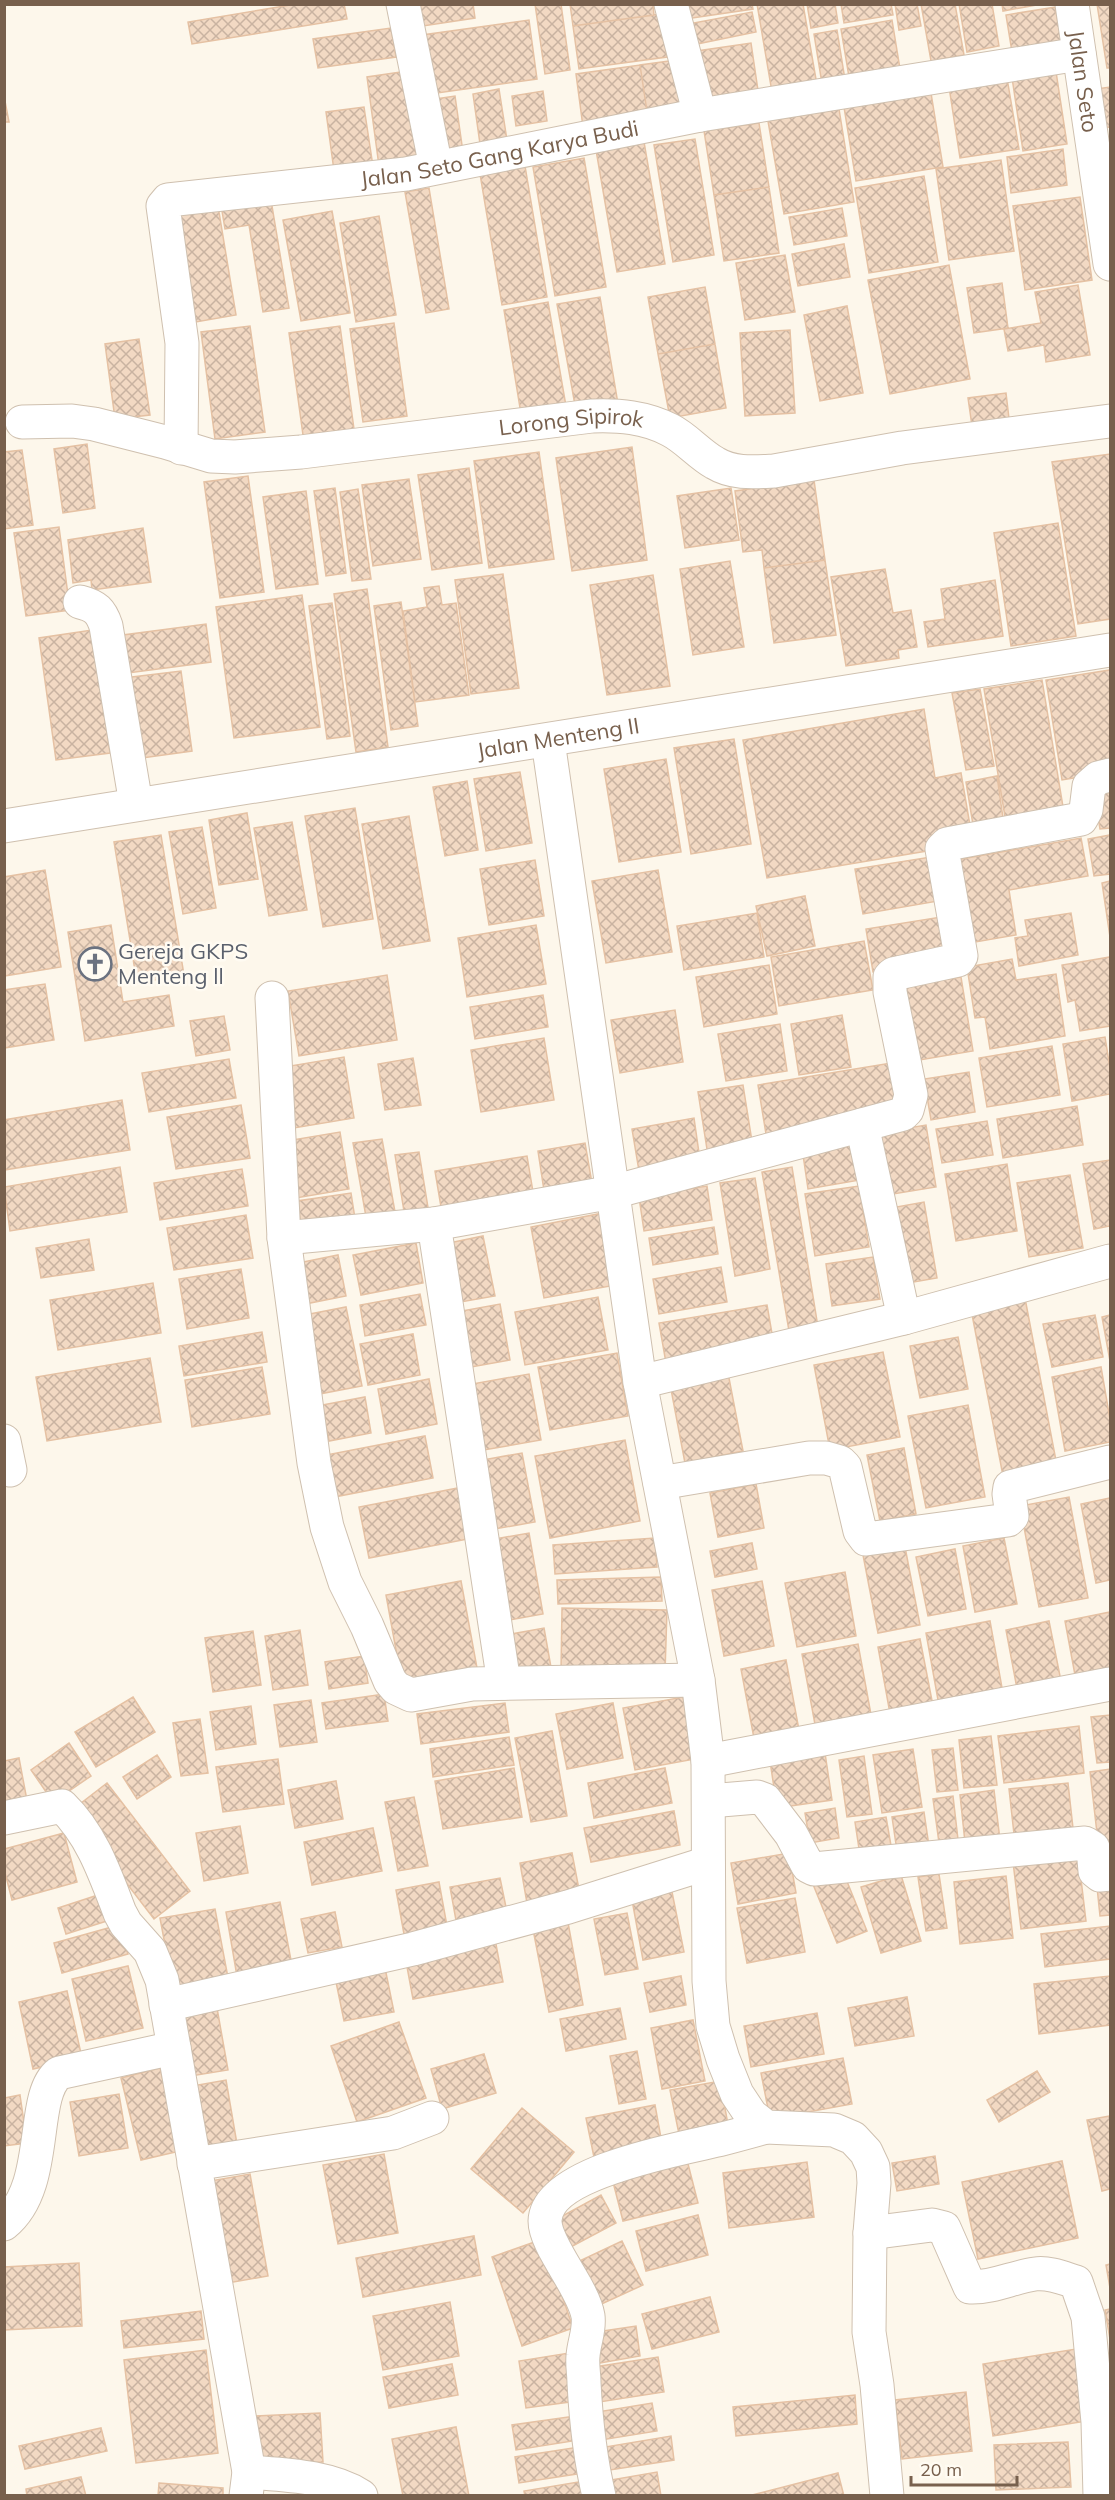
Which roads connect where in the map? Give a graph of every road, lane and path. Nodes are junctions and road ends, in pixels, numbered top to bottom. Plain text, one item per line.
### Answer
1 (403, 4) edge
2 (671, 4) edge
3 (1072, 4) edge
4 (1090, 65) edge
5 (700, 114) junction
6 (436, 167) junction
7 (1110, 264) edge
8 (1110, 421) edge
9 (22, 422) dead end
10 (181, 448) junction
11 (80, 602) dead end
12 (1110, 650) edge
13 (548, 741) junction
14 (1110, 775) edge
15 (136, 804) junction
16 (4, 826) edge
17 (272, 998) dead end
18 (862, 1125) junction
19 (613, 1192) junction
20 (434, 1224) junction
21 (284, 1238) junction
22 (1110, 1261) edge
23 (904, 1318) junction
24 (640, 1382) junction
25 (1110, 1462) edge
26 (660, 1483) junction
27 (698, 1680) junction
28 (504, 1683) junction
29 (1110, 1684) edge
30 (708, 1761) junction
31 (709, 1801) junction
32 (4, 1818) edge
33 (708, 1863) junction
34 (1110, 1874) edge
35 (166, 2005) junction
36 (174, 2049) junction
37 (432, 2118) dead end
38 (766, 2127) junction
39 (194, 2164) junction
40 (4, 2224) edge
41 (870, 2233) junction
42 (248, 2484) edge
43 (362, 2496) edge
44 (598, 2496) edge
45 (887, 2496) edge
46 (1100, 2496) edge

1 - 6 street
2 - 5 street
3 - 4 street, Jalan Seto
4 - 5 street, Jalan Seto Gang Karya Budi
4 - 7 street, Jalan Seto
5 - 6 street, Jalan Seto Gang Karya Budi
6 - 10 street, Jalan Seto Gang Karya Budi
8 - 10 street, Lorong Sipirok
9 - 10 street, Lorong Sipirok
11 - 15 street
12 - 13 street, Jalan Menteng II
13 - 15 street, Jalan Menteng II
13 - 19 street
14 - 18 street
15 - 16 street, Jalan Menteng II
17 - 21 street
18 - 19 street
18 - 23 street
19 - 20 street
19 - 24 street
20 - 21 street
20 - 28 street
21 - 28 street
22 - 23 street
23 - 24 street
24 - 26 street
25 - 26 street
26 - 27 street
27 - 28 street
27 - 30 street
29 - 30 street
30 - 31 street
31 - 33 street
31 - 34 street
32 - 35 street
33 - 35 street
33 - 38 street
35 - 36 street
36 - 39 street
36 - 40 street
37 - 39 street
38 - 41 street
38 - 44 street
39 - 42 street
41 - 45 street
41 - 46 street
42 - 43 street

